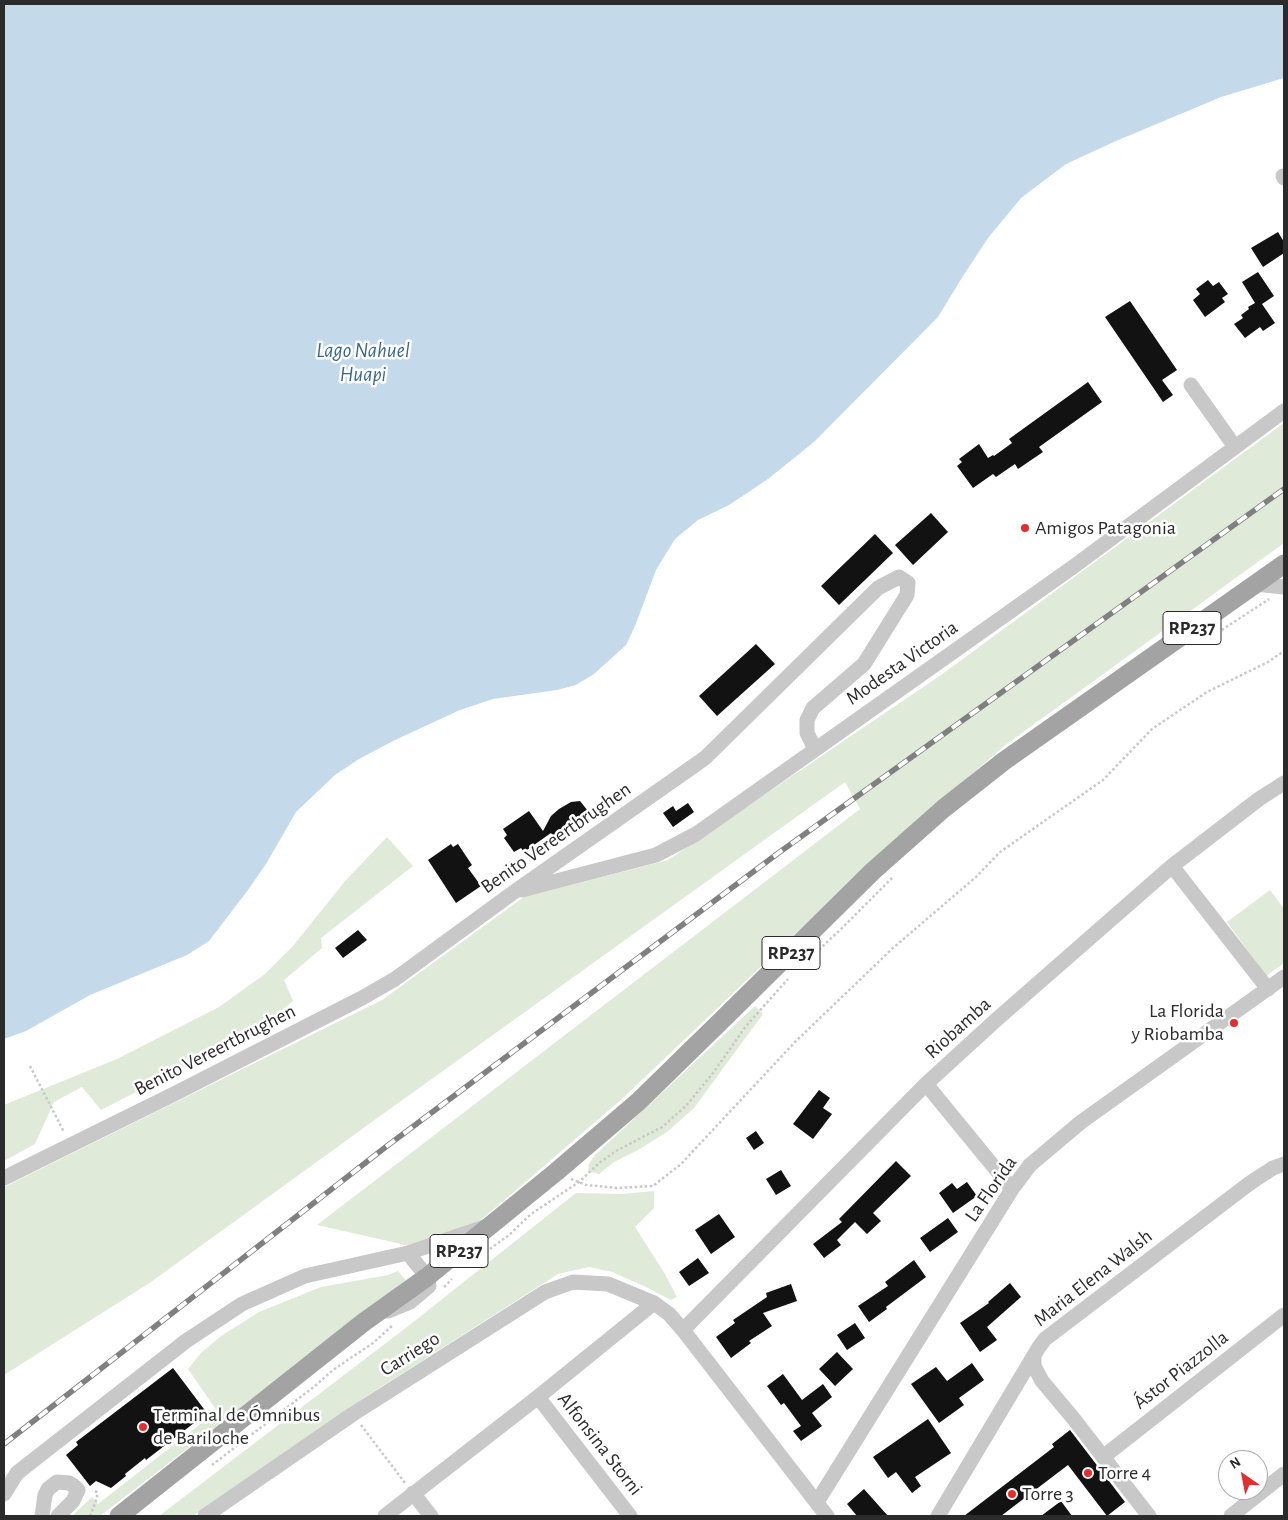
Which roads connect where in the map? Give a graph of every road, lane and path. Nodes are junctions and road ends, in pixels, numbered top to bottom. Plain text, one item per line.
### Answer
1 (1192, 385) dead end
2 (1284, 410) edge
3 (1235, 447) junction
4 (1284, 564) edge
5 (1255, 584) junction
6 (1284, 587) edge
7 (1284, 651) edge
8 (815, 749) junction
9 (1284, 782) edge
10 (1172, 866) junction
11 (514, 892) junction
12 (1284, 978) edge
13 (1268, 988) junction
14 (30, 1066) dead end
15 (926, 1084) junction
16 (71, 1145) junction
17 (1284, 1164) edge
18 (556, 1172) junction
19 (4, 1178) edge
20 (1012, 1189) junction
21 (490, 1225) junction
22 (408, 1253) junction
23 (427, 1277) junction
24 (654, 1303) junction
25 (1284, 1314) edge
26 (683, 1330) junction
27 (1034, 1357) junction
28 (538, 1397) junction
29 (353, 1414) junction
30 (1103, 1457) junction
31 (1284, 1474) edge
32 (97, 1492) dead end
33 (4, 1494) edge
34 (413, 1494) junction
35 (816, 1502) junction
36 (42, 1516) edge
37 (58, 1516) edge
38 (90, 1516) edge
39 (119, 1516) edge
40 (205, 1516) edge
41 (385, 1516) edge
42 (431, 1516) edge
43 (630, 1516) edge
44 (828, 1516) edge
45 (938, 1516) edge
46 (1150, 1516) edge
47 (1231, 1516) edge

1 - 3 street
2 - 3 street, Modesta Victoria
3 - 8 street, Modesta Victoria
4 - 5 main road, RP237
5 - 6 street
5 - 18 main road, RP237
7 - 18 path
8 - 11 street, Modesta Victoria
8 - 11 street, Benito Vereertbrughen
9 - 10 street, Riobamba
10 - 13 street
10 - 15 street, Riobamba
11 - 16 street, Benito Vereertbrughen
12 - 13 street, La Florida
13 - 20 street, La Florida
14 - 16 path
15 - 20 street
15 - 26 street, Riobamba
16 - 19 street, Benito Vereertbrughen
17 - 27 street, Maria Elena Walsh
18 - 21 main road, RP237
20 - 35 street, La Florida
21 - 22 street
21 - 23 main road, RP237
22 - 23 street
22 - 33 street
23 - 39 main road, RP237
24 - 26 street, Carriego
24 - 28 street
24 - 29 street, Carriego
25 - 30 street, Ástor Piazzolla
26 - 35 street, Carriego
27 - 30 street
27 - 45 street, Maria Elena Walsh
28 - 34 street
28 - 43 street, Alfonsina Storni
29 - 34 path
29 - 40 street, Carriego
30 - 46 street
31 - 47 street
32 - 38 path
34 - 41 street
34 - 42 street
35 - 44 street, Carriego
36 - 37 street

